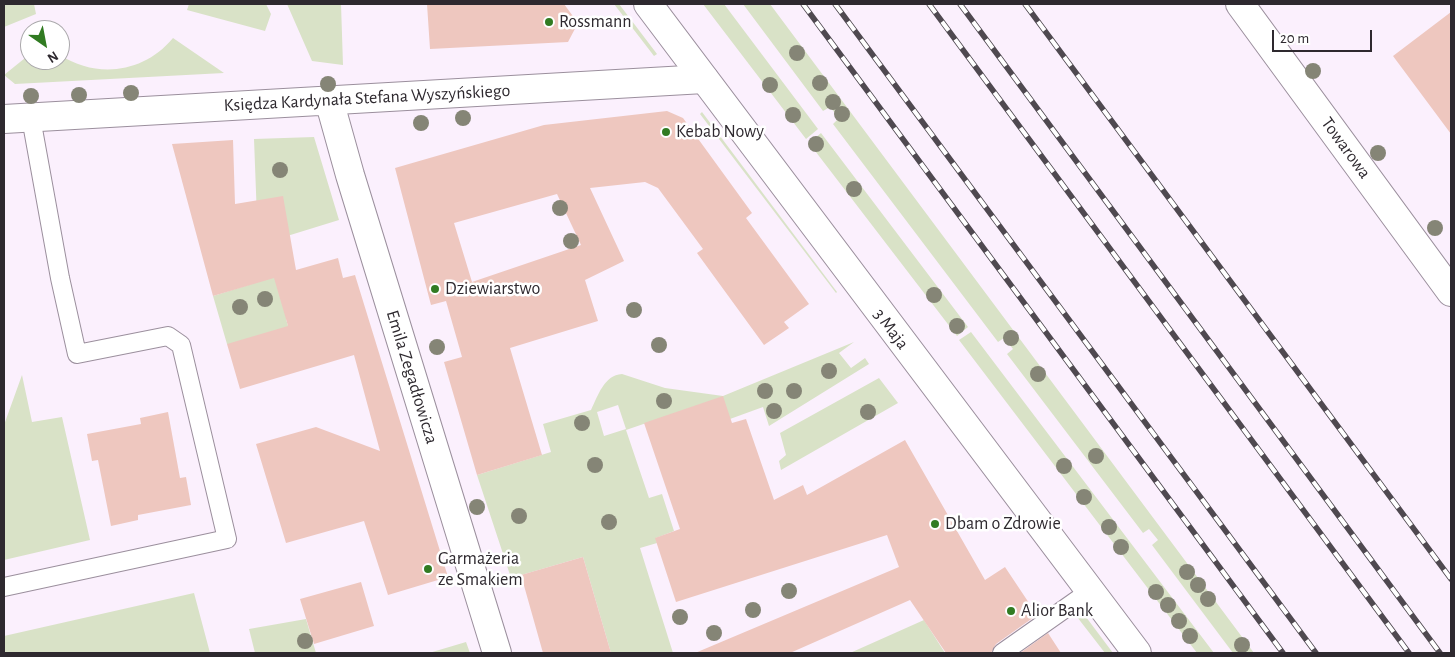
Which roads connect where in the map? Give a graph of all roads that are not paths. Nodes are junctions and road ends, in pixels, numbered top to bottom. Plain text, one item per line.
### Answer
1 (648, 4) edge
2 (1240, 4) edge
3 (704, 79) junction
4 (329, 100) junction
5 (30, 118) junction
6 (4, 119) edge
7 (1451, 292) edge
8 (4, 587) edge
9 (1090, 591) junction
10 (497, 653) edge
11 (1002, 653) edge
12 (1137, 653) edge

1 - 3 street, 3 Maja
2 - 7 street, Towarowa
3 - 4 street, Księdza Kardynała Stefana Wyszyńskiego
3 - 9 street, 3 Maja
4 - 5 street, Księdza Kardynała Stefana Wyszyńskiego
4 - 10 street, Emila Zegadłowicza
5 - 6 street, Księdza Kardynała Stefana Wyszyńskiego
5 - 8 lane
9 - 11 lane
9 - 12 street, 3 Maja

